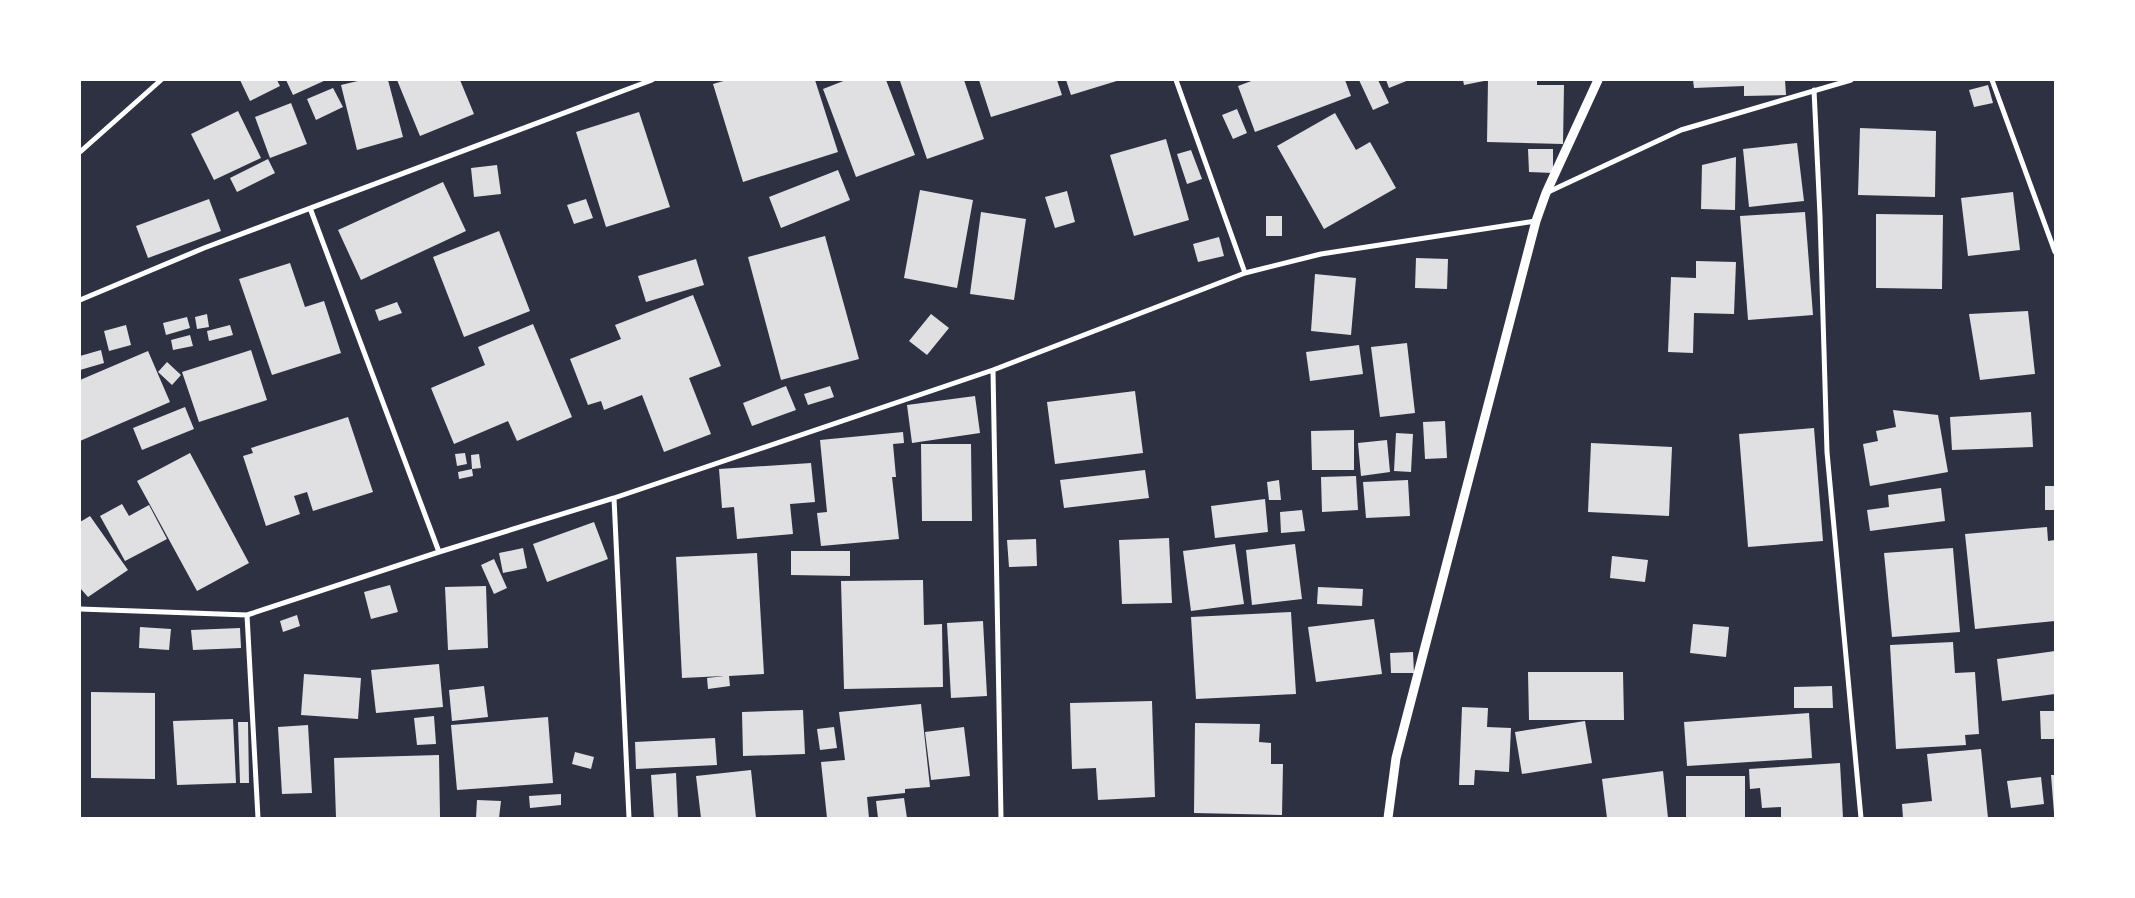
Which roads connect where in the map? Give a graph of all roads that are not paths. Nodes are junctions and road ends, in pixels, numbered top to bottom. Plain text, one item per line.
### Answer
1 (161, 80) edge
2 (652, 80) edge
3 (1176, 80) edge
4 (1598, 80) edge
5 (1850, 80) edge
6 (1992, 80) edge
7 (1814, 90) junction
8 (80, 152) edge
9 (1546, 193) junction
10 (310, 208) junction
11 (1536, 221) junction
12 (2055, 252) edge
13 (1245, 274) junction
14 (80, 300) edge
15 (994, 370) junction
16 (614, 498) junction
17 (439, 552) junction
18 (80, 609) edge
19 (247, 615) junction
20 (258, 818) edge
21 (629, 818) edge
22 (1001, 818) edge
23 (1388, 818) edge
24 (1861, 818) edge

1 - 8 street
2 - 10 street
3 - 13 street
4 - 9 street
5 - 7 street
6 - 12 street
7 - 9 street
7 - 24 street
9 - 11 street
10 - 14 street
10 - 17 street
11 - 13 street
11 - 23 street
13 - 15 street
15 - 16 street
15 - 22 street
16 - 17 street
16 - 21 street
17 - 19 street
18 - 19 street
19 - 20 street

